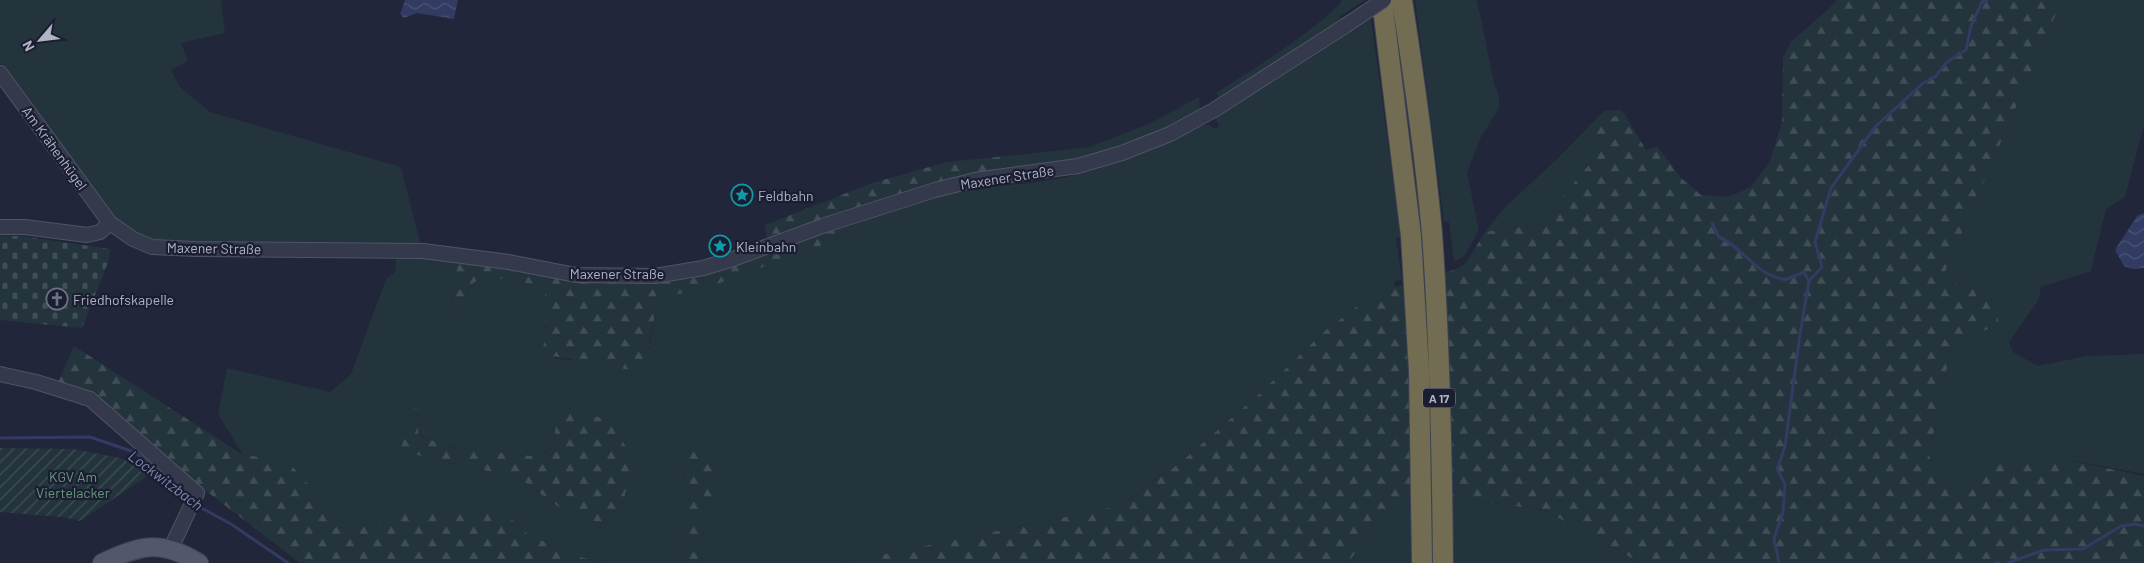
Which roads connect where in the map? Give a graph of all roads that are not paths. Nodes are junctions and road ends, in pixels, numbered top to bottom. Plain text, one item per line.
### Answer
1 (1383, 0) edge
2 (1402, 0) edge
3 (0, 74) edge
4 (110, 223) junction
5 (0, 227) edge
6 (0, 374) edge
7 (170, 548) junction
8 (102, 563) edge
9 (199, 563) edge
10 (1422, 563) edge
11 (1443, 563) edge

1 - 4 street, Maxener Straße, bridge
1 - 10 highway, A 17
2 - 11 highway, A 17
3 - 4 street, Am Krähenhügel
4 - 5 street
6 - 7 street
7 - 8 main road
7 - 9 main road

